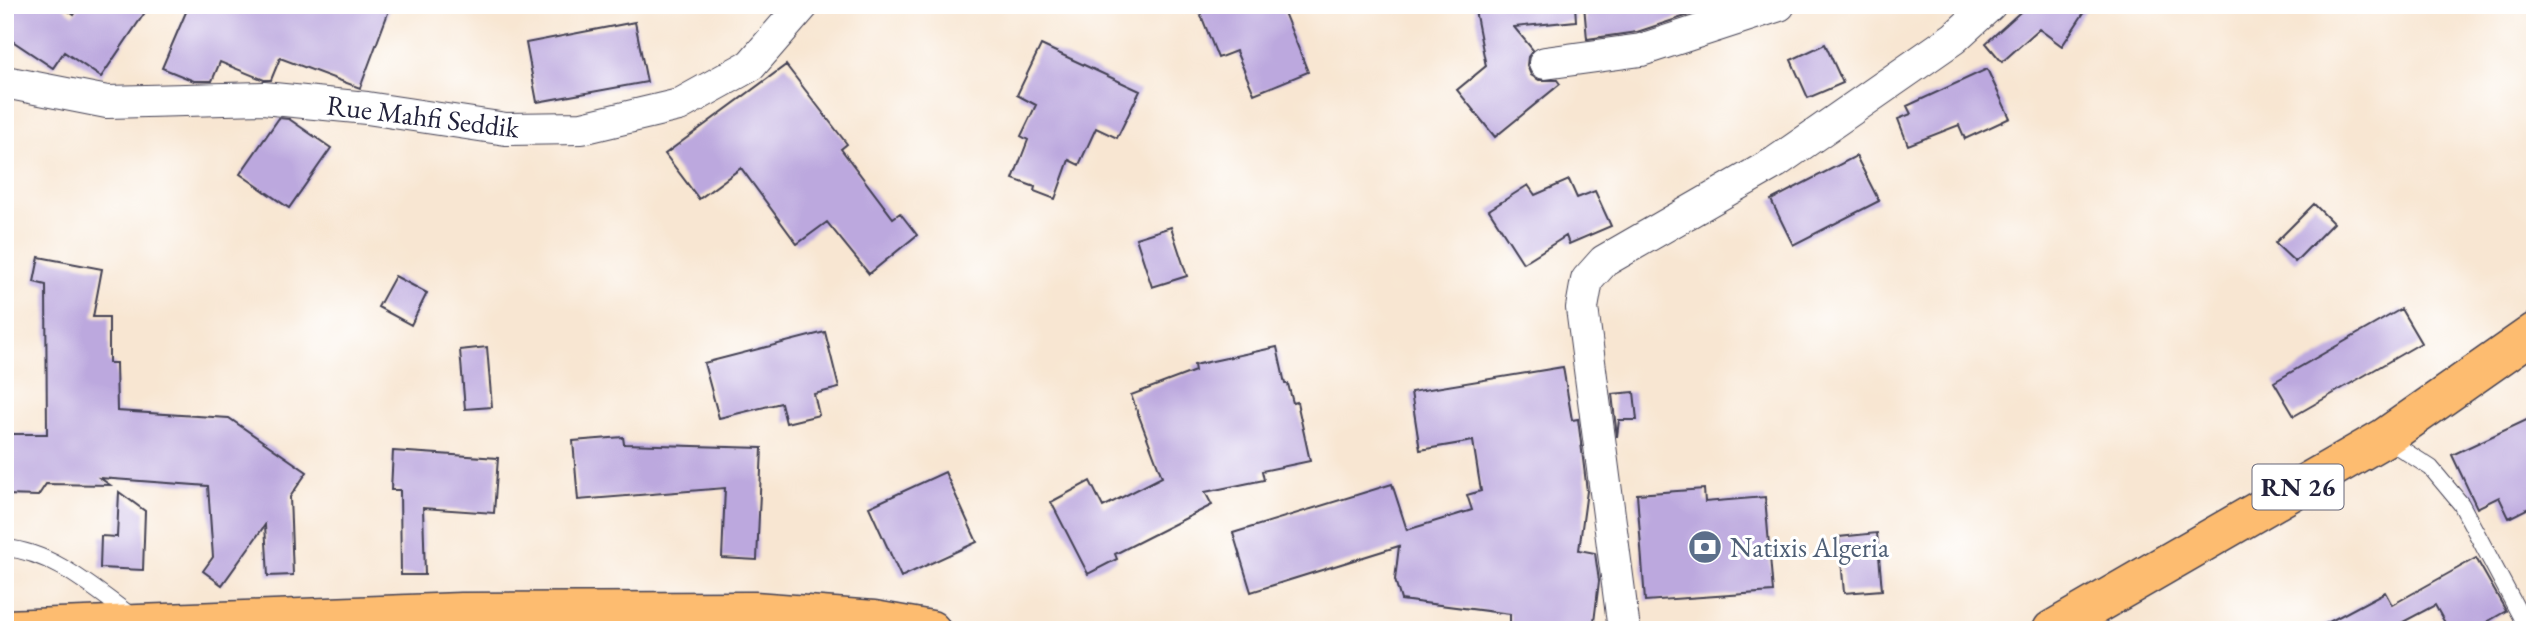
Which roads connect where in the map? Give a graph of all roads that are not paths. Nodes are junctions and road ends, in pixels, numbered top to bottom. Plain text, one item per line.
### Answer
1 (803, 5) edge
2 (1779, 5) edge
3 (1990, 5) edge
4 (1545, 63) dead end
5 (5, 82) edge
6 (2535, 332) edge
7 (2384, 438) junction
8 (5, 548) edge
9 (5, 605) edge
10 (568, 620) edge
11 (754, 620) edge
12 (459, 621) edge
13 (141, 623) junction
14 (63, 628) edge
15 (5, 629) edge
16 (931, 630) edge
17 (1624, 630) edge
18 (2052, 630) edge
19 (2528, 630) edge

1 - 5 street, Rue Mahfi Seddik
2 - 4 street
3 - 17 street
6 - 7 main road, RN 26
7 - 18 main road, RN 26
7 - 19 lane
8 - 13 lane
9 - 14 main road
10 - 11 main road
10 - 12 main road
11 - 16 main road
12 - 13 main road
13 - 14 main road
14 - 15 main road

